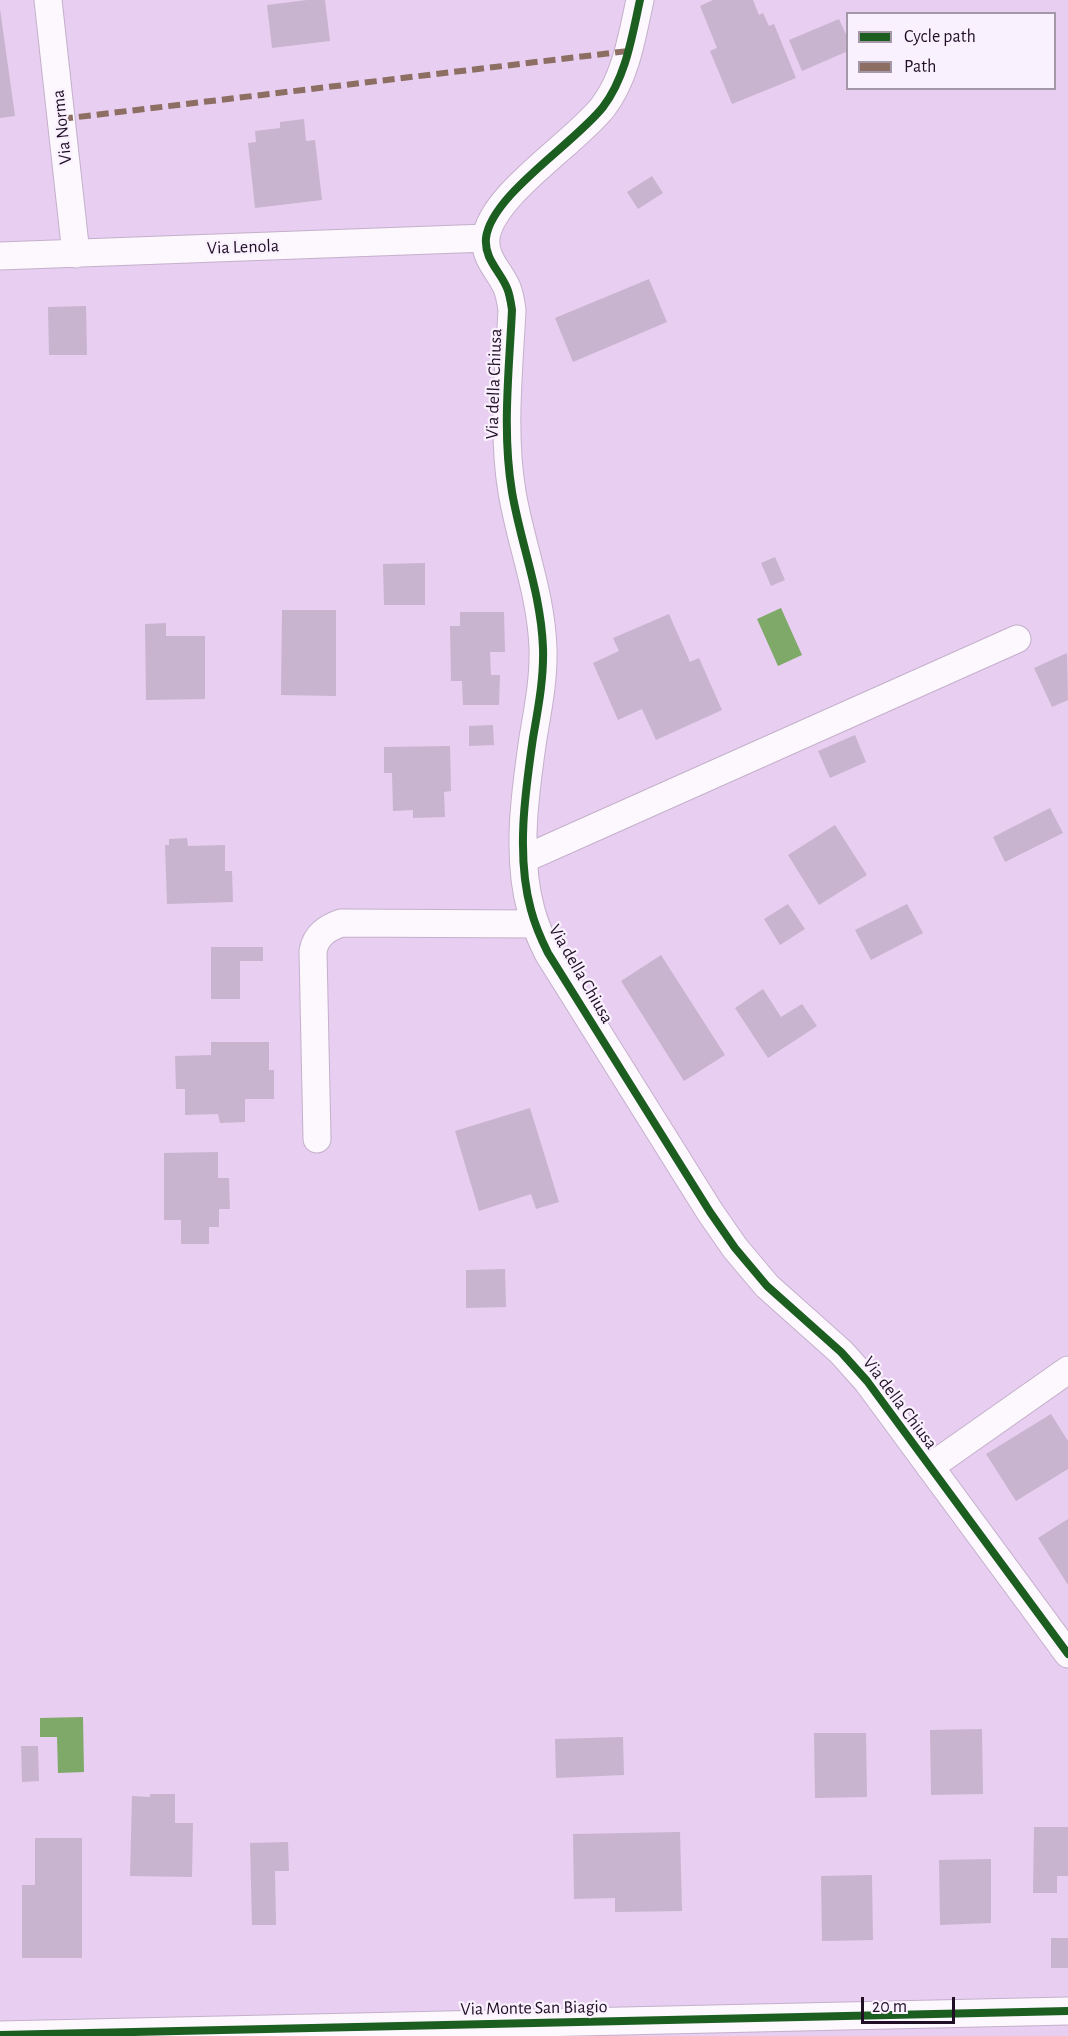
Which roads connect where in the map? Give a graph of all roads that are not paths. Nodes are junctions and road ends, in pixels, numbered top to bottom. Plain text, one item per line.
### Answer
1 (48, 0) edge
2 (640, 0) edge
3 (486, 238) junction
4 (76, 254) junction
5 (0, 256) edge
6 (1017, 639) dead end
7 (524, 859) junction
8 (535, 924) junction
9 (317, 1139) dead end
10 (1068, 1370) edge
11 (930, 1467) junction
12 (1064, 1640) edge
13 (1068, 2011) edge
14 (0, 2035) edge

1 - 4 street, Via Norma
2 - 3 street
3 - 4 street, Via Lenola
3 - 7 street, Via della Chiusa
4 - 5 street, Via Lenola
6 - 7 street
7 - 8 street, Via della Chiusa
8 - 9 street
8 - 11 street, Via della Chiusa
10 - 11 street
11 - 12 street, Via della Chiusa
13 - 14 street, Via Monte San Biagio

